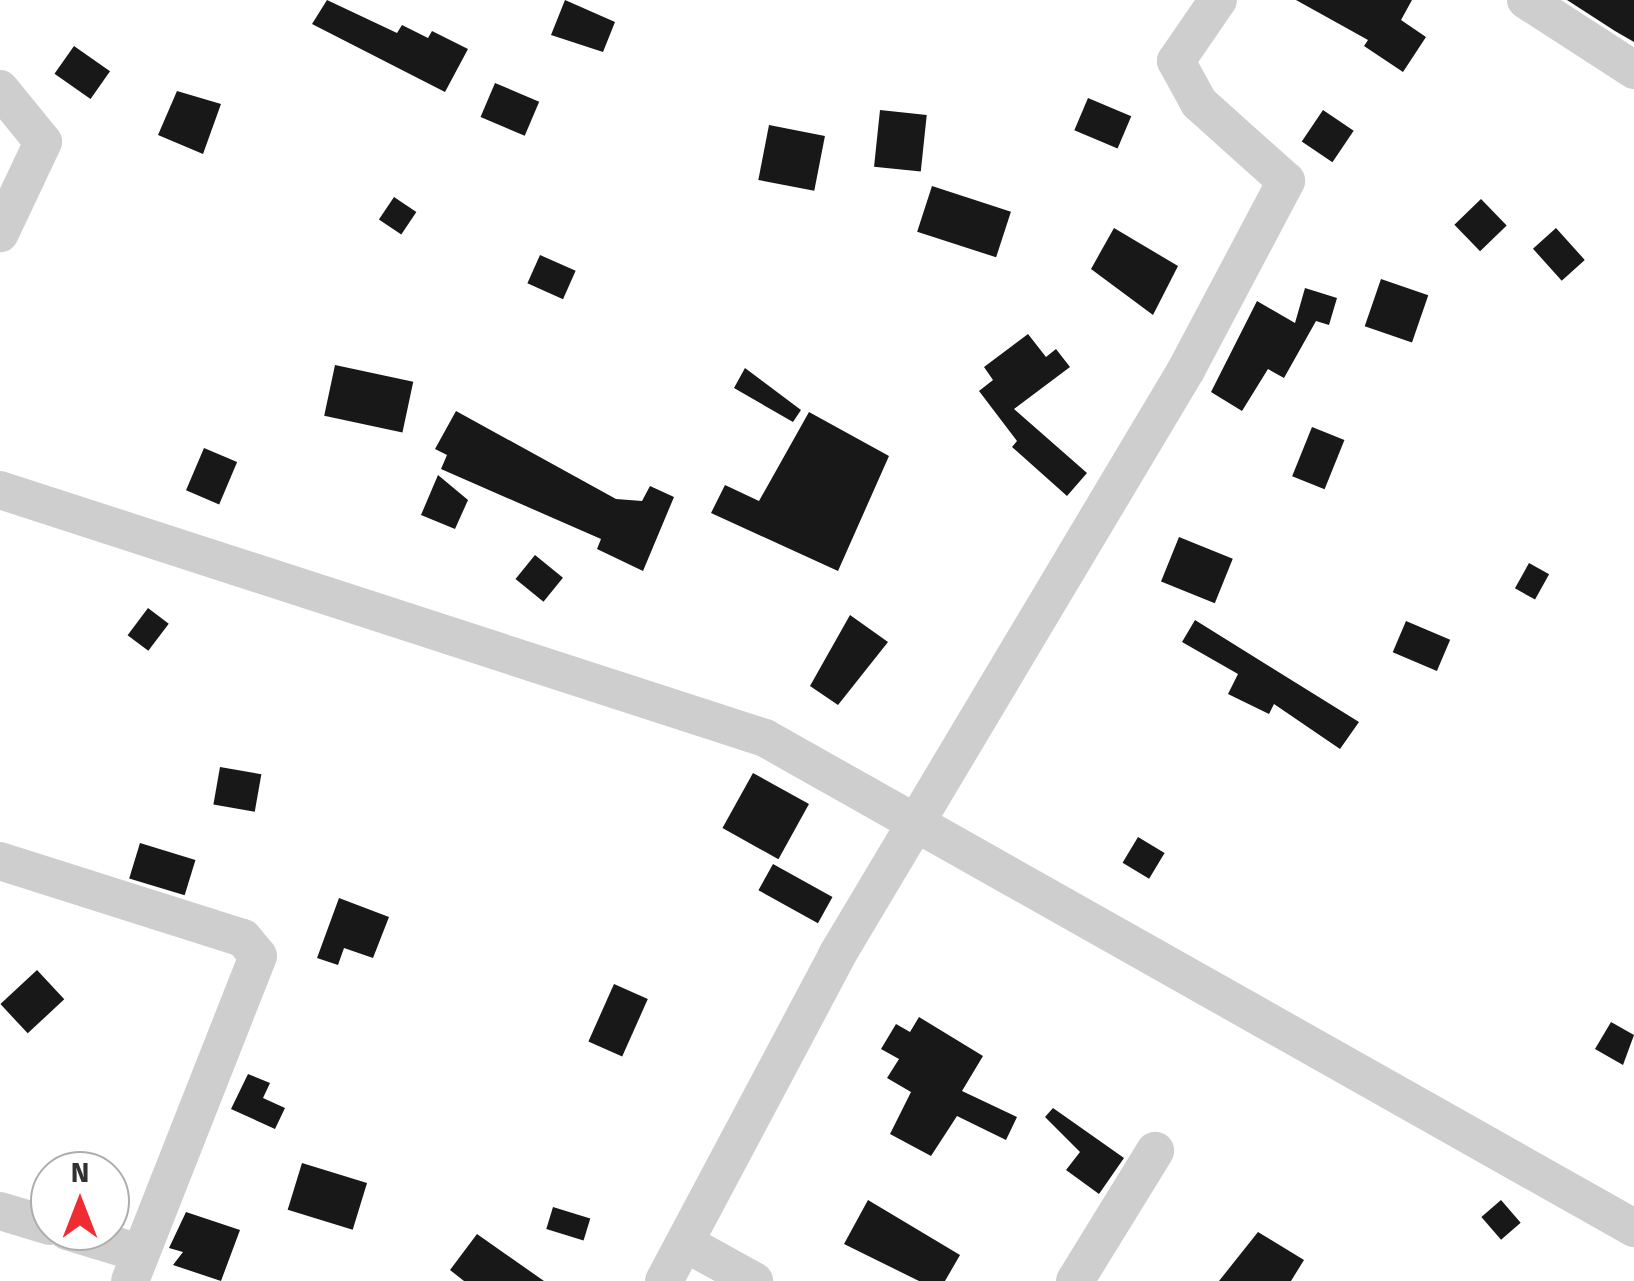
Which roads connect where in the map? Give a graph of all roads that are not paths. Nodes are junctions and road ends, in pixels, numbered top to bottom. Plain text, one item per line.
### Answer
1 (1218, 0) edge
2 (1526, 0) edge
3 (1634, 70) edge
4 (0, 89) edge
5 (0, 233) edge
6 (0, 490) edge
7 (918, 816) junction
8 (0, 861) edge
9 (1155, 1151) dead end
10 (0, 1211) edge
11 (30, 1220) edge
12 (1634, 1228) edge
13 (685, 1243) junction
14 (105, 1251) edge
15 (135, 1267) edge
16 (664, 1281) edge
17 (754, 1281) edge
18 (1075, 1281) edge

1 - 7 street
2 - 3 street
4 - 5 street
6 - 7 street
7 - 12 street
7 - 13 street
8 - 15 street
9 - 18 street
10 - 11 street
13 - 16 street
13 - 17 street
14 - 15 street

